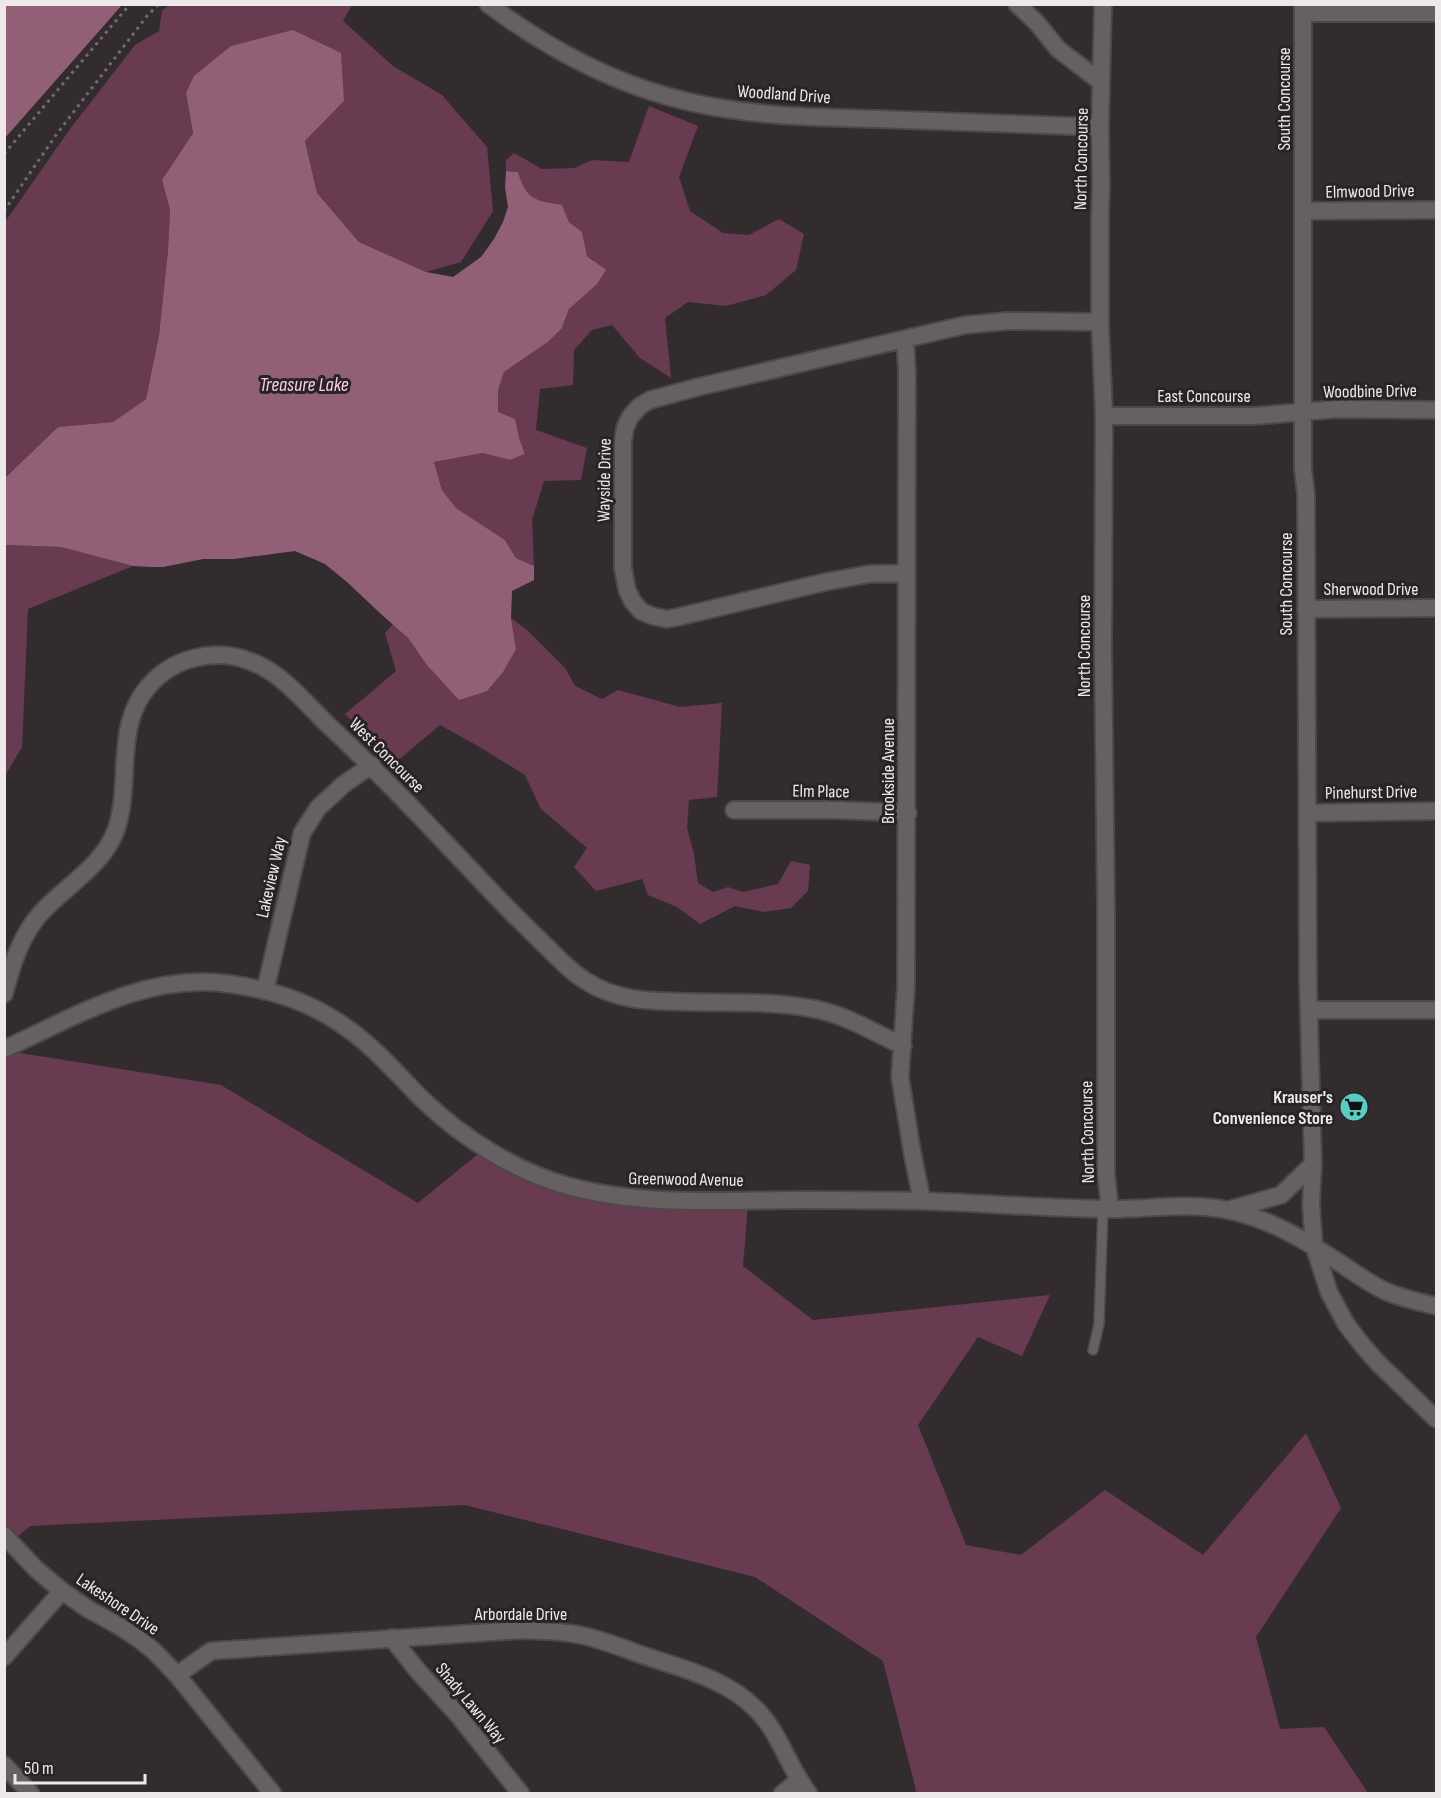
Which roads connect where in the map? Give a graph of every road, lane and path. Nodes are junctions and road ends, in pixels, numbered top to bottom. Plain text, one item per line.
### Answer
1 (130, 4) edge
2 (159, 4) edge
3 (488, 4) edge
4 (1017, 4) edge
5 (1103, 4) edge
6 (1303, 9) edge
7 (1437, 13) edge
8 (1101, 82) junction
9 (1100, 127) junction
10 (4, 154) edge
11 (1437, 210) edge
12 (4, 211) edge
13 (1303, 211) junction
14 (1101, 322) junction
15 (905, 339) junction
16 (1437, 410) edge
17 (1304, 413) junction
18 (1104, 416) junction
19 (907, 573) junction
20 (1437, 608) edge
21 (1306, 609) junction
22 (372, 765) junction
23 (734, 810) dead end
24 (1437, 811) edge
25 (908, 813) junction
26 (1307, 813) junction
27 (265, 992) junction
28 (4, 994) edge
29 (1309, 1010) junction
30 (1437, 1010) edge
31 (903, 1046) junction
32 (4, 1049) edge
33 (1313, 1164) junction
34 (922, 1201) junction
35 (1107, 1209) junction
36 (1227, 1210) junction
37 (1314, 1246) junction
38 (1437, 1305) edge
39 (1093, 1350) dead end
40 (1437, 1419) edge
41 (4, 1535) edge
42 (62, 1591) junction
43 (392, 1638) junction
44 (4, 1657) edge
45 (177, 1675) junction
46 (4, 1765) edge
47 (799, 1780) junction
48 (32, 1794) edge
49 (273, 1794) edge
50 (521, 1794) edge
51 (782, 1794) edge
52 (809, 1794) edge

1 - 10 path
2 - 12 path
3 - 9 street, Woodland Drive
4 - 8 street
5 - 8 street, North Concourse
6 - 7 street
6 - 13 street, South Concourse
8 - 9 street, North Concourse
9 - 14 street, North Concourse
11 - 13 street, Elmwood Drive
13 - 17 street, South Concourse
14 - 15 street, Wayside Drive
14 - 18 street, North Concourse
15 - 19 street, Brookside Avenue
15 - 19 street, Wayside Drive
16 - 17 street, Woodbine Drive
17 - 18 street, East Concourse
17 - 21 street, South Concourse
18 - 35 street, North Concourse
19 - 25 street, Brookside Avenue
20 - 21 street, Sherwood Drive
21 - 26 street, South Concourse
22 - 27 street, Lakeview Way
22 - 28 street, West Concourse
22 - 31 street, West Concourse
23 - 25 street, Elm Place
24 - 26 street, Pinehurst Drive
25 - 31 street, Brookside Avenue
26 - 29 street, South Concourse
27 - 32 street, Greenwood Avenue
27 - 34 street, Greenwood Avenue
29 - 30 street
29 - 33 street, South Concourse
31 - 34 street, Brookside Avenue
33 - 36 street, Greenwood Avenue
33 - 37 street, South Concourse
34 - 35 street, Greenwood Avenue
35 - 36 street, Greenwood Avenue
35 - 39 lane
36 - 37 street, Greenwood Avenue
37 - 38 street, Greenwood Avenue
37 - 40 street, South Concourse
41 - 42 street, Lakeshore Drive
42 - 44 street
42 - 45 street, Lakeshore Drive
43 - 45 street, Arbordale Drive
43 - 47 street, Arbordale Drive
43 - 50 street, Shady Lawn Way
45 - 49 street, Lakeshore Drive
46 - 48 street
47 - 51 street
47 - 52 street, Arbordale Drive

